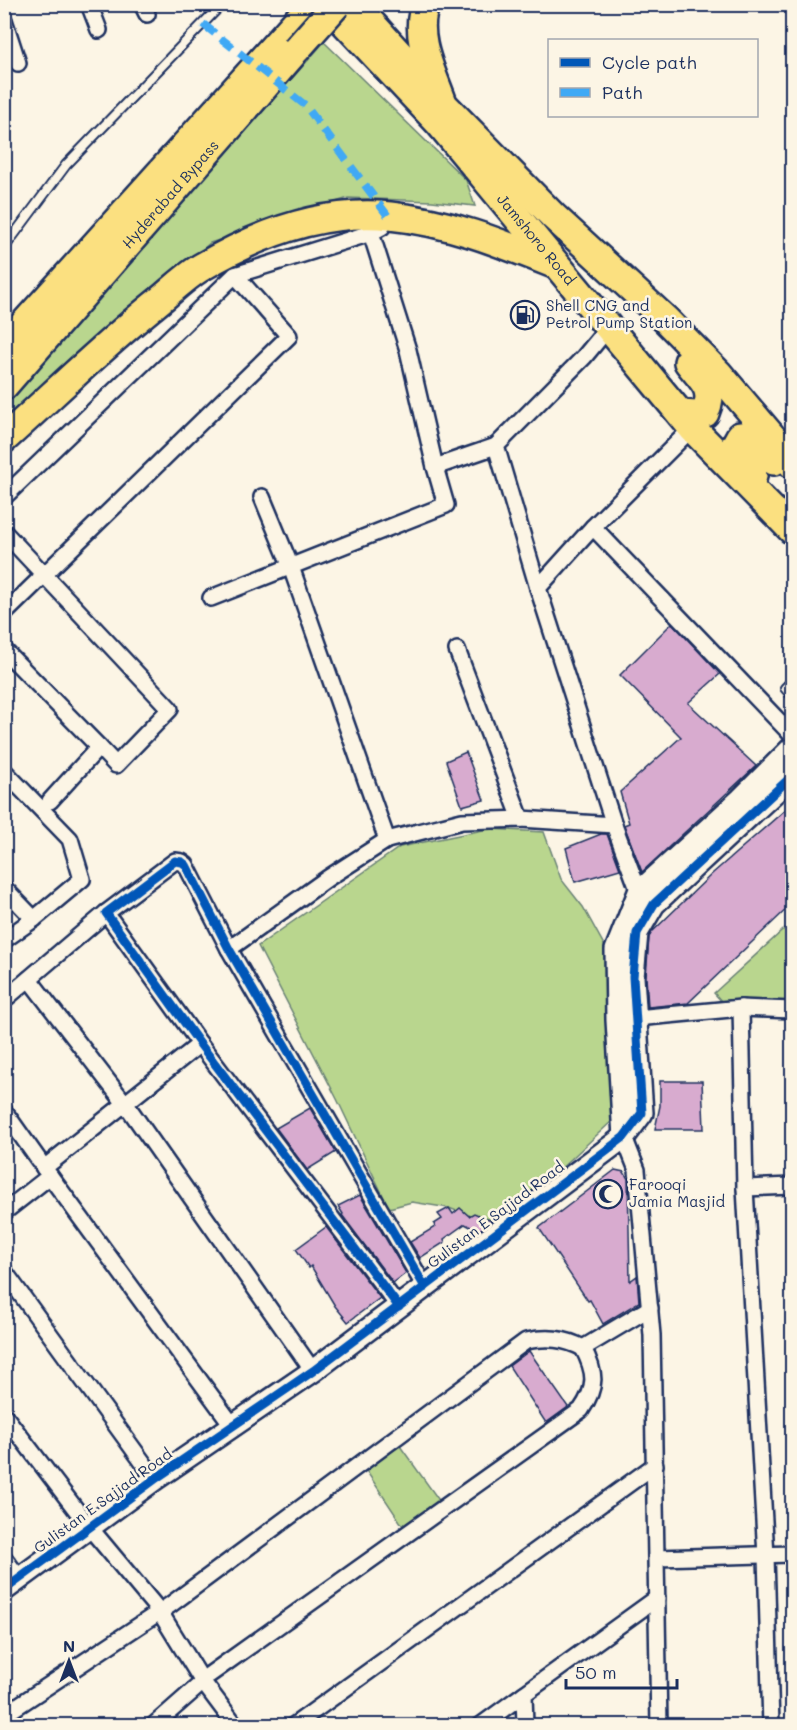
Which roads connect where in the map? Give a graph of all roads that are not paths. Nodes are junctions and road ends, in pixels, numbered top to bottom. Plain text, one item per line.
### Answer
1 (89, 4) edge
2 (222, 4) edge
3 (312, 4) edge
4 (327, 4) edge
5 (337, 4) edge
6 (354, 4) edge
7 (426, 4) edge
8 (4, 20) edge
9 (99, 30) dead end
10 (290, 44) junction
11 (18, 63) dead end
12 (442, 103) junction
13 (380, 225) junction
14 (4, 248) edge
15 (560, 267) junction
16 (235, 275) junction
17 (624, 281) junction
18 (608, 328) junction
19 (4, 346) edge
20 (4, 386) edge
21 (687, 421) junction
22 (4, 439) edge
23 (496, 446) junction
24 (792, 464) edge
25 (435, 467) junction
26 (792, 476) edge
27 (4, 497) edge
28 (262, 497) dead end
29 (593, 527) junction
30 (792, 528) edge
31 (4, 532) edge
32 (291, 567) junction
33 (45, 574) junction
34 (538, 588) junction
35 (212, 598) dead end
36 (4, 614) edge
37 (4, 650) edge
38 (457, 650) dead end
39 (792, 681) edge
40 (792, 696) edge
41 (792, 735) edge
42 (99, 747) junction
43 (792, 748) edge
44 (4, 771) edge
45 (792, 776) edge
46 (50, 801) dead end
47 (521, 819) junction
48 (614, 825) junction
49 (387, 840) junction
50 (4, 888) edge
51 (639, 892) junction
52 (105, 913) junction
53 (34, 919) junction
54 (4, 940) edge
55 (229, 949) junction
56 (29, 979) junction
57 (4, 1000) edge
58 (741, 1008) junction
59 (792, 1010) edge
60 (626, 1019) junction
61 (200, 1044) junction
62 (124, 1103) junction
63 (5, 1111) edge
64 (624, 1137) junction
65 (47, 1172) junction
66 (792, 1186) edge
67 (745, 1188) junction
68 (4, 1212) edge
69 (4, 1271) edge
70 (425, 1287) junction
71 (399, 1307) junction
72 (650, 1308) junction
73 (583, 1348) junction
74 (313, 1371) junction
75 (4, 1415) edge
76 (233, 1426) junction
77 (655, 1465) junction
78 (155, 1479) junction
79 (90, 1528) junction
80 (792, 1554) edge
81 (766, 1556) junction
82 (657, 1557) junction
83 (4, 1558) edge
84 (12, 1585) edge
85 (657, 1598) junction
86 (159, 1612) junction
87 (206, 1679) junction
88 (524, 1694) junction
89 (4, 1715) edge
90 (153, 1725) edge
91 (236, 1725) edge
92 (293, 1725) edge
93 (480, 1725) edge
94 (525, 1725) edge
95 (660, 1725) edge
96 (771, 1725) edge

1 - 9 street
2 - 14 lane
3 - 10 highway, Hyderabad Bypass
4 - 15 highway, Jamshoro Road
5 - 10 highway, Hyderabad Bypass, bridge
6 - 12 highway, Jamshoro Road
7 - 12 highway
8 - 11 street
10 - 19 highway, Hyderabad Bypass
10 - 20 highway, Hyderabad Bypass
12 - 17 highway, Jamshoro Road
13 - 15 highway
13 - 16 street
13 - 22 highway
13 - 25 street
15 - 18 highway, Jamshoro Road
16 - 27 street
16 - 33 street
17 - 21 highway
17 - 24 highway, Jamshoro Road
18 - 21 highway, Jamshoro Road
18 - 23 street
21 - 29 street
21 - 30 highway, Jamshoro Road
23 - 25 street
23 - 34 street
25 - 32 street
26 - 30 highway
28 - 32 street
29 - 34 street
29 - 41 street
31 - 33 street
32 - 35 street
32 - 49 street
33 - 36 street
33 - 42 street
34 - 48 street
37 - 42 street
38 - 47 street
39 - 40 lane
42 - 46 street
43 - 51 street
44 - 53 street
45 - 60 street
47 - 48 street
47 - 49 street
48 - 51 street
49 - 55 street
50 - 53 street
51 - 60 street
52 - 55 street
52 - 56 street
52 - 61 street
53 - 54 street
55 - 70 street
56 - 57 street
56 - 62 street
58 - 59 street
58 - 60 street
58 - 67 street
60 - 64 street
61 - 62 street
61 - 71 street
62 - 65 street
62 - 74 street
63 - 65 street
64 - 70 street, Gulistan E Sajjad Road
64 - 72 street
65 - 68 street
65 - 76 street
66 - 67 street
67 - 81 street
69 - 78 street
70 - 71 street, Gulistan E Sajjad Road
71 - 74 street, Gulistan E Sajjad Road
72 - 73 street
72 - 77 street
73 - 86 street
73 - 87 street
74 - 76 street, Gulistan E Sajjad Road
75 - 79 street
76 - 78 street, Gulistan E Sajjad Road
77 - 82 street
77 - 92 street
78 - 79 street, Gulistan E Sajjad Road
79 - 84 street, Gulistan E Sajjad Road
79 - 86 street
80 - 81 street
81 - 82 street
81 - 96 street
82 - 85 street
83 - 84 street
85 - 88 street
85 - 95 street
86 - 87 street
86 - 89 street
87 - 90 street
87 - 91 street
88 - 93 street
88 - 94 street

